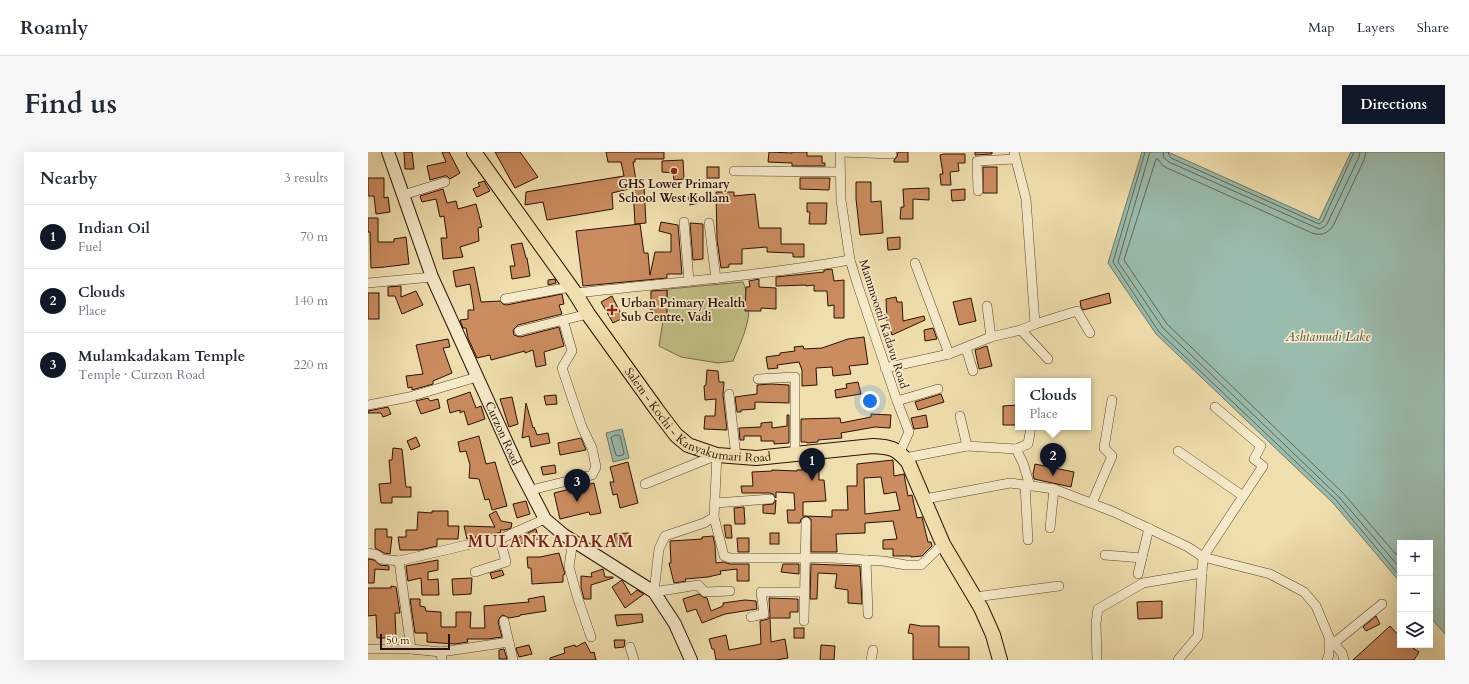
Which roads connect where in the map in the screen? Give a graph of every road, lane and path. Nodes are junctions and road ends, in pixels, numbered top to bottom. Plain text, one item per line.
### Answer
1 (388, 152) edge
2 (474, 152) edge
3 (840, 152) edge
4 (892, 154) dead end
5 (1014, 155) edge
6 (734, 171) dead end
7 (840, 172) junction
8 (445, 182) dead end
9 (978, 191) dead end
10 (403, 194) junction
11 (684, 222) dead end
12 (709, 223) dead end
13 (850, 260) junction
14 (915, 263) dead end
15 (432, 277) junction
16 (716, 279) junction
17 (690, 281) junction
18 (368, 283) edge
19 (573, 290) junction
20 (505, 299) dead end
21 (987, 306) dead end
22 (588, 314) junction
23 (563, 320) junction
24 (1035, 324) junction
25 (1021, 330) junction
26 (519, 331) dead end
27 (1090, 333) dead end
28 (991, 337) junction
29 (966, 348) junction
30 (948, 354) junction
31 (1048, 359) dead end
32 (885, 368) junction
33 (973, 371) dead end
34 (477, 377) junction
35 (758, 379) dead end
36 (938, 389) dead end
37 (729, 394) dead end
38 (1112, 400) dead end
39 (897, 401) junction
40 (368, 405) edge
41 (1215, 407) dead end
42 (960, 416) dead end
43 (1030, 430) edge
44 (967, 446) junction
45 (1016, 449) junction
46 (1178, 451) dead end
47 (795, 454) junction
48 (717, 455) junction
49 (902, 455) junction
50 (736, 457) junction
51 (645, 484) dead end
52 (1028, 486) junction
53 (1054, 489) junction
54 (531, 490) junction
55 (1243, 496) junction
56 (770, 499) dead end
57 (925, 499) junction
58 (715, 503) junction
59 (1092, 504) junction
60 (714, 517) junction
61 (546, 519) junction
62 (806, 522) dead end
63 (1050, 528) dead end
64 (1149, 528) junction
65 (500, 539) junction
66 (573, 540) junction
67 (1028, 540) dead end
68 (943, 544) junction
69 (368, 553) edge
70 (1105, 555) dead end
71 (1203, 557) junction
72 (805, 558) junction
73 (1142, 558) junction
74 (866, 560) junction
75 (399, 561) junction
76 (475, 572) dead end
77 (1202, 573) junction
78 (1138, 574) dead end
79 (1059, 586) dead end
80 (730, 591) dead end
81 (654, 592) junction
82 (805, 592) junction
83 (975, 598) junction
84 (1382, 604) dead end
85 (868, 614) dead end
86 (751, 617) dead end
87 (504, 621) dead end
88 (804, 621) dead end
89 (591, 637) dead end
90 (1332, 640) junction
91 (509, 642) junction
92 (630, 647) dead end
93 (368, 649) edge
94 (410, 649) junction
95 (873, 650) dead end
96 (442, 656) edge
97 (513, 660) edge
98 (634, 660) edge
99 (691, 660) edge
100 (871, 660) edge
101 (1000, 660) edge
102 (1097, 660) edge
103 (1178, 660) edge
104 (1327, 660) edge
105 (1344, 660) edge

1 - 10 main road, Curzon Road
2 - 19 main road, Salem - Kochi - Kanyakumari Road
3 - 4 street
3 - 7 street, Mammoottil Kadavu Road
5 - 9 street
5 - 24 street
6 - 7 street
7 - 13 street, Mammoottil Kadavu Road
8 - 10 street
10 - 15 main road, Curzon Road
11 - 17 street
12 - 16 street
13 - 16 street
13 - 32 street, Mammoottil Kadavu Road
14 - 30 street
15 - 18 street
15 - 34 main road, Curzon Road
16 - 17 street
17 - 19 street
19 - 20 street
19 - 22 main road, Salem - Kochi - Kanyakumari Road
21 - 28 street
22 - 23 street
22 - 48 main road, Salem - Kochi - Kanyakumari Road
23 - 26 street
23 - 54 street
24 - 25 street
24 - 27 street
25 - 28 street
25 - 31 street
28 - 29 street
29 - 30 street
29 - 33 street
30 - 32 street
32 - 39 street, Mammoottil Kadavu Road
34 - 40 street
34 - 54 main road, Curzon Road
35 - 47 street
36 - 39 street
37 - 50 street
38 - 59 street
39 - 49 street, Mammoottil Kadavu Road
41 - 55 street
42 - 44 street
43 - 45 street
44 - 45 street
44 - 49 street
45 - 52 street
46 - 55 street
47 - 49 main road, Salem - Kochi - Kanyakumari Road
47 - 50 main road, Salem - Kochi - Kanyakumari Road
48 - 50 main road, Salem - Kochi - Kanyakumari Road
48 - 51 street
48 - 58 street
49 - 57 main road
52 - 53 street
52 - 57 street
52 - 67 street
53 - 59 street
53 - 63 street
54 - 61 main road, Curzon Road
55 - 71 street
56 - 58 street
57 - 68 main road
58 - 60 street
59 - 64 street
60 - 72 street
60 - 81 street
61 - 65 street
61 - 66 main road, Curzon Road
62 - 72 street
64 - 71 street
64 - 73 street
65 - 75 street
65 - 76 street
66 - 81 main road, Curzon Road
66 - 89 street
68 - 74 street
68 - 83 main road
69 - 75 street
70 - 73 street
71 - 77 street
71 - 90 street
72 - 74 street
72 - 82 street
73 - 78 street
74 - 85 street
75 - 94 street
77 - 102 street
77 - 103 street
79 - 83 street
80 - 81 street
81 - 99 main road, Curzon Road
82 - 86 street
82 - 88 street
83 - 101 main road
84 - 90 street
87 - 91 street
90 - 104 street
90 - 105 street
91 - 96 street
91 - 97 street
92 - 98 street
93 - 94 street
94 - 96 street
95 - 100 street

